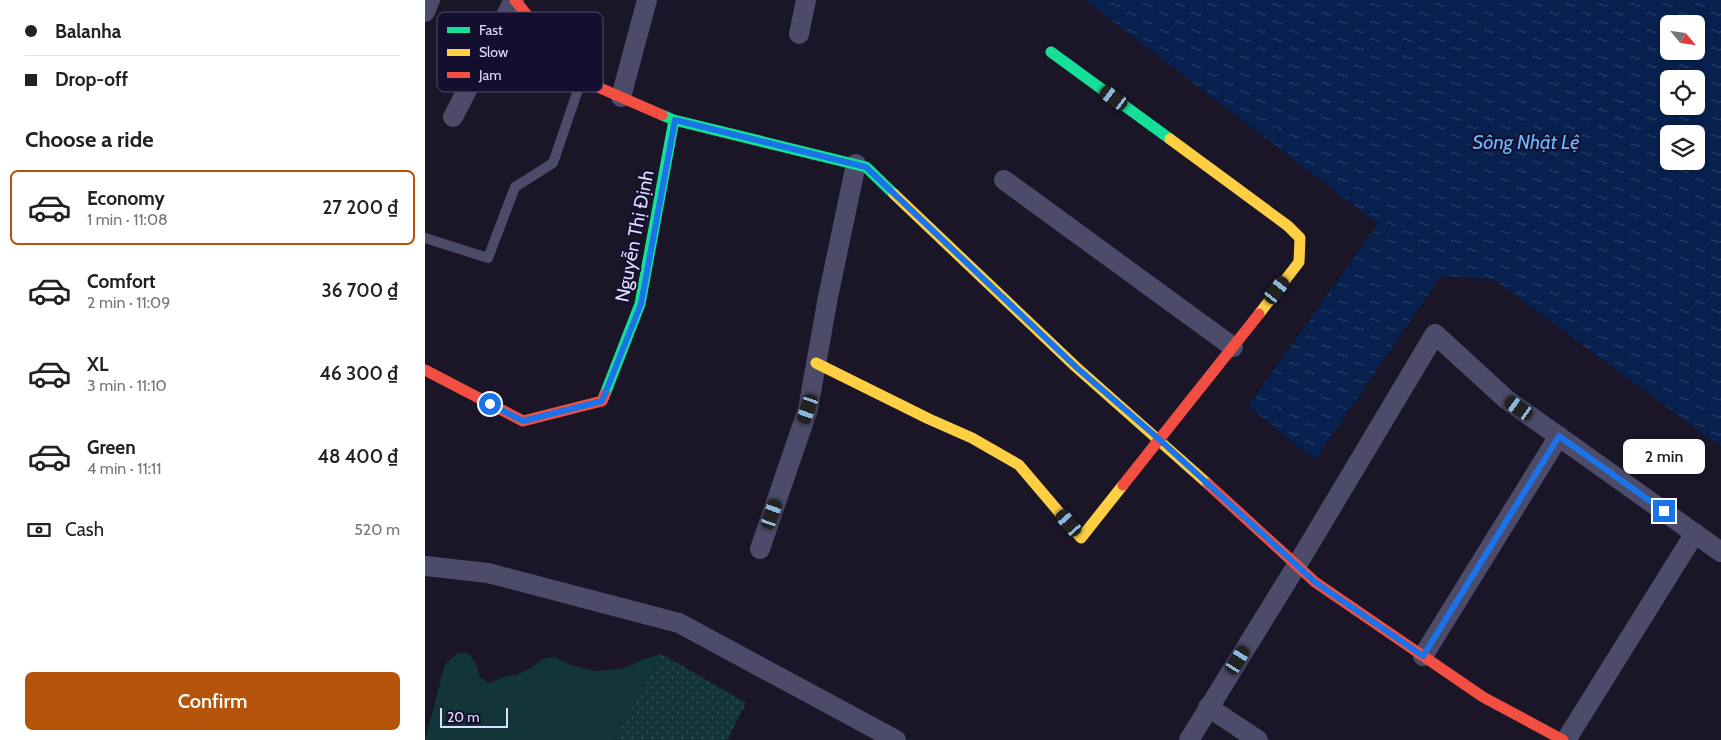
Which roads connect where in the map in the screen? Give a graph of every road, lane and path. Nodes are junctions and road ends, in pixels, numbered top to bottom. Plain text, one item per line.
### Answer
1 (430, 0) edge
2 (515, 0) edge
3 (647, 0) edge
4 (806, 0) edge
5 (425, 12) edge
6 (509, 12) edge
7 (525, 12) edge
8 (799, 34) dead end
9 (1051, 52) dead end
10 (603, 90) edge
11 (466, 92) edge
12 (577, 92) edge
13 (621, 98) junction
14 (453, 117) dead end
15 (675, 120) junction
16 (856, 164) junction
17 (1004, 180) dead end
18 (425, 238) edge
19 (1233, 347) junction
20 (816, 364) junction
21 (425, 370) edge
22 (1559, 436) junction
23 (1160, 440) junction
24 (1695, 533) junction
25 (760, 550) dead end
26 (1721, 552) edge
27 (1297, 565) junction
28 (425, 566) edge
29 (1423, 656) junction
30 (1208, 707) junction
31 (896, 740) edge
32 (1189, 740) edge
33 (1258, 740) edge
34 (1565, 740) edge

1 - 5 street
2 - 6 street
2 - 7 street
3 - 13 street
4 - 8 street
9 - 19 street
10 - 13 street
11 - 14 street
12 - 18 lane
13 - 15 street
15 - 16 street
15 - 21 street, Nguyễn Thị Định
16 - 20 street
16 - 23 street
17 - 19 street
19 - 23 street
20 - 23 street
20 - 25 street
22 - 24 street
22 - 27 street
22 - 29 street
23 - 27 street
24 - 26 street
24 - 34 street
27 - 29 street
27 - 30 street
28 - 31 street
29 - 34 street
30 - 32 street
30 - 33 street

